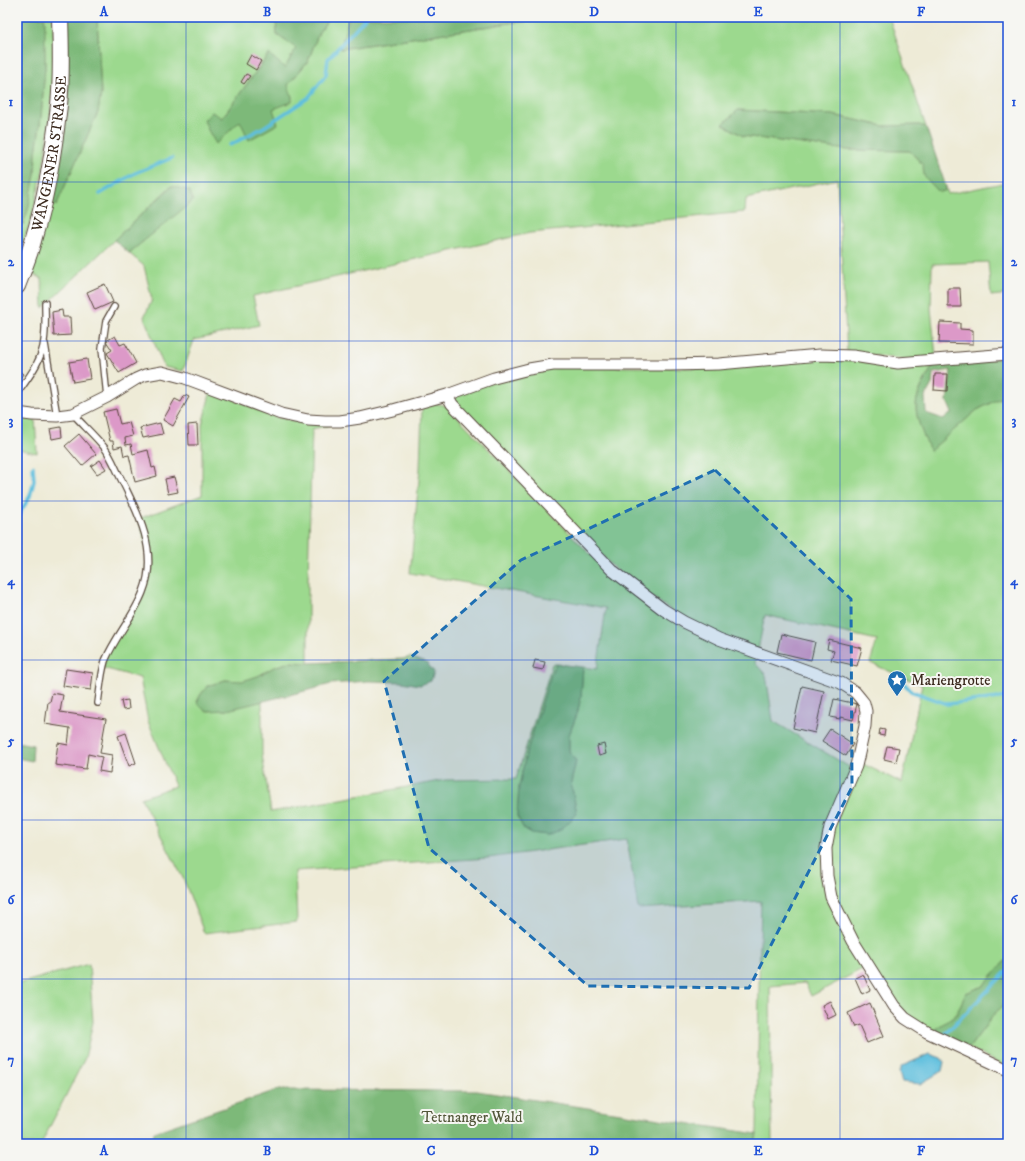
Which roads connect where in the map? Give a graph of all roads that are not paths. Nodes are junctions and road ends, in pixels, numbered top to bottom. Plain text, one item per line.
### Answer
1 (60, 17) edge
2 (17, 286) edge
3 (45, 303) dead end
4 (114, 307) dead end
5 (44, 342) junction
6 (1008, 354) edge
7 (17, 394) edge
8 (447, 395) junction
9 (107, 397) junction
10 (17, 412) edge
11 (73, 414) junction
12 (58, 416) junction
13 (98, 703) dead end
14 (1008, 1070) edge

1 - 2 main road, WANGENER STRASSE
3 - 5 lane
4 - 9 lane
5 - 7 lane
5 - 12 lane
6 - 8 street
8 - 9 street
8 - 14 street
9 - 11 street
10 - 12 street
11 - 12 street
11 - 13 lane

